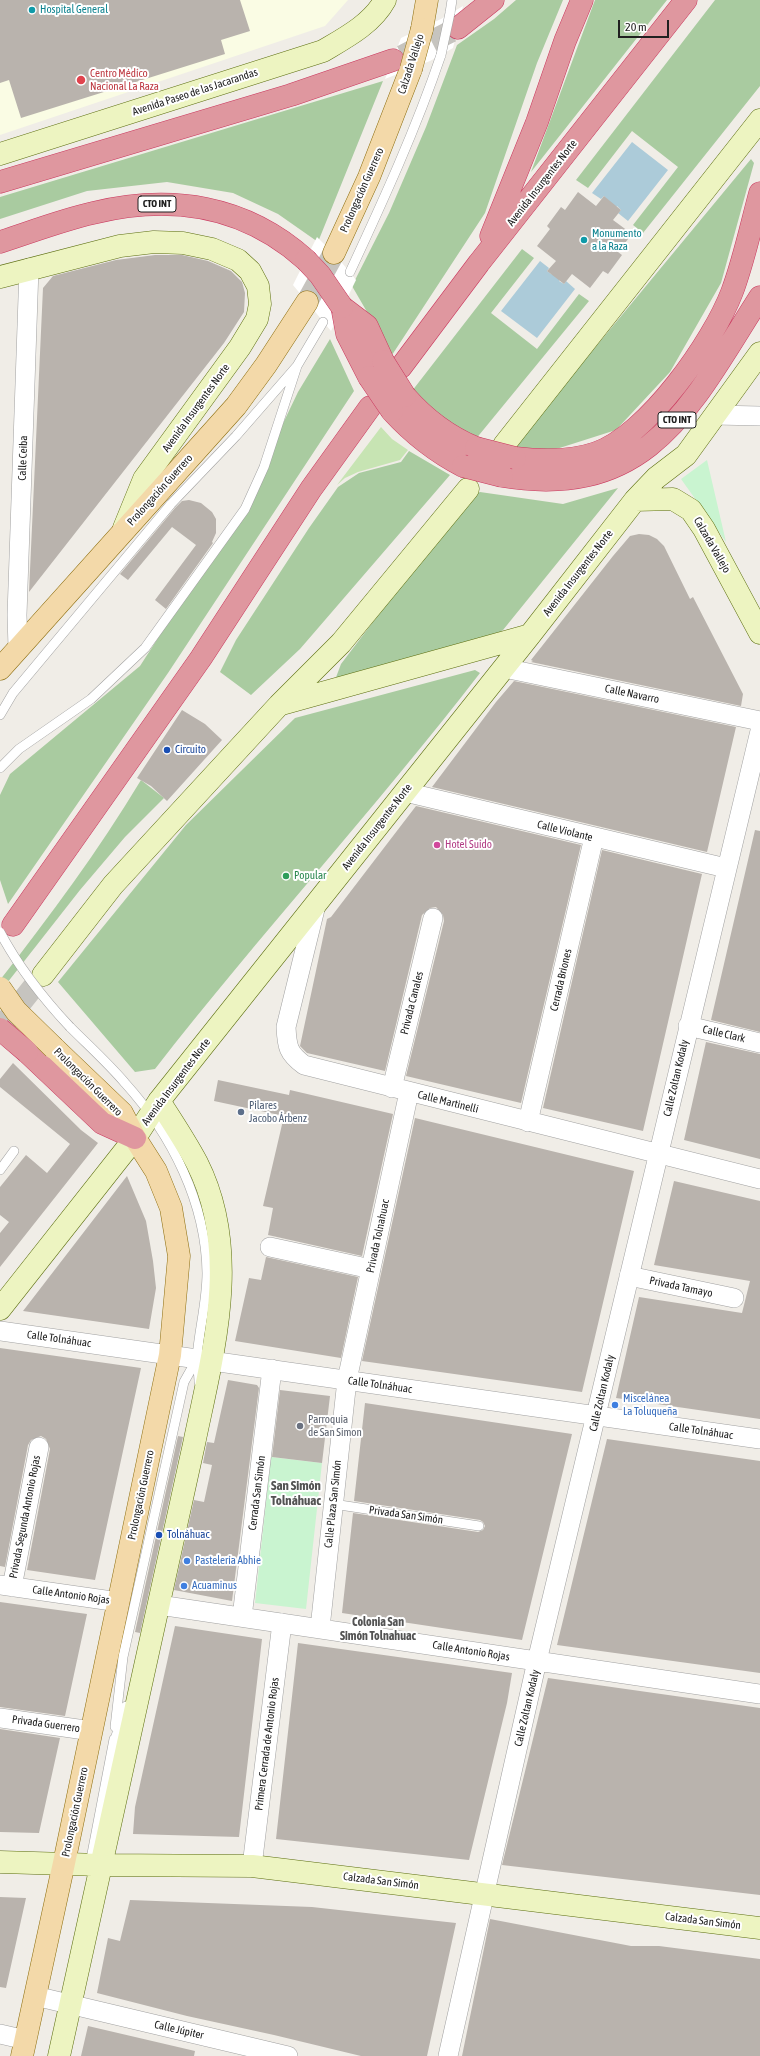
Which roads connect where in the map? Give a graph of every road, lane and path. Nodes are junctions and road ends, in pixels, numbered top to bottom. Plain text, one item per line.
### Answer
1 (427, 0) edge
2 (452, 0) edge
3 (493, 0) edge
4 (582, 0) edge
5 (686, 0) edge
6 (382, 5) edge
7 (454, 20) junction
8 (402, 64) junction
9 (760, 120) edge
10 (389, 127) joint
11 (0, 154) edge
12 (0, 182) edge
13 (760, 193) edge
14 (0, 242) edge
15 (334, 253) tunnel mouth
16 (479, 263) junction
17 (29, 268) junction
18 (350, 272) dead end
19 (0, 277) edge
20 (760, 297) edge
21 (307, 302) tunnel mouth
22 (323, 322) dead end
23 (760, 353) edge
24 (297, 366) junction
25 (384, 368) junction
26 (399, 404) junction
27 (370, 408) dead end
28 (715, 415) junction
29 (760, 416) edge
30 (510, 451) junction
31 (468, 489) dead end
32 (635, 500) junction
33 (124, 528) junction
34 (760, 633) edge
35 (530, 635) junction
36 (18, 648) junction
37 (504, 668) junction
38 (0, 669) edge
39 (279, 705) junction
40 (0, 715) edge
41 (760, 721) edge
42 (760, 731) edge
43 (0, 768) edge
44 (405, 792) junction
45 (594, 837) junction
46 (726, 868) junction
47 (316, 904) junction
48 (433, 918) dead end
49 (7, 929) edge
50 (43, 975) tunnel mouth
51 (0, 988) edge
52 (688, 1026) junction
53 (0, 1029) edge
54 (760, 1042) edge
55 (401, 1090) junction
56 (154, 1108) junction
57 (528, 1122) junction
58 (135, 1138) junction
59 (14, 1151) dead end
60 (658, 1155) junction
61 (0, 1170) edge
62 (760, 1179) edge
63 (270, 1248) dead end
64 (371, 1269) junction
65 (629, 1276) junction
66 (734, 1298) dead end
67 (0, 1309) edge
68 (0, 1331) edge
69 (170, 1355) junction
70 (204, 1360) junction
71 (272, 1369) junction
72 (347, 1380) junction
73 (596, 1416) junction
74 (760, 1439) edge
75 (39, 1447) dead end
76 (333, 1504) junction
77 (479, 1526) dead end
78 (6, 1586) edge
79 (119, 1602) junction
80 (159, 1605) junction
81 (242, 1617) junction
82 (282, 1623) junction
83 (320, 1628) junction
84 (537, 1661) junction
85 (760, 1694) edge
86 (0, 1718) edge
87 (92, 1731) junction
88 (113, 1745) junction
89 (0, 1862) edge
90 (64, 1863) junction
91 (252, 1866) junction
92 (93, 1867) junction
93 (485, 1893) junction
94 (760, 1928) edge
95 (35, 1996) junction
96 (63, 2003) junction
97 (0, 2034) edge
98 (24, 2048) edge
99 (53, 2053) edge
100 (288, 2056) edge
101 (448, 2056) edge

1 - 8 main road, Calzada Vallejo, bridge
2 - 7 lane
3 - 7 highway
4 - 16 highway
5 - 16 highway, Avenida Insurgentes Norte
6 - 11 main road, Avenida Paseo de las Jacarandas
7 - 18 lane, bridge
8 - 10 main road, Calzada Vallejo
8 - 12 highway
9 - 30 main road
10 - 15 main road, Prolongación Guerrero
13 - 30 highway
14 - 25 highway, CTO INT, bridge
16 - 25 highway, Avenida Insurgentes Norte
17 - 19 main road
17 - 33 main road, Avenida Insurgentes Norte
17 - 36 street, Calle Ceiba
20 - 26 highway, CTO INT, bridge
21 - 33 main road, Prolongación Guerrero
22 - 24 lane
23 - 28 main road, Avenida Insurgentes Norte
24 - 40 lane
24 - 43 lane
25 - 26 highway, bridge
26 - 30 highway, bridge
27 - 49 highway
28 - 29 street
28 - 32 main road, Avenida Insurgentes Norte
31 - 39 main road
32 - 34 main road, Calzada Vallejo
32 - 35 main road, Avenida Insurgentes Norte
33 - 36 main road, Prolongación Guerrero
35 - 37 main road, Avenida Insurgentes Norte
35 - 39 main road
36 - 38 main road, Prolongación Guerrero
37 - 41 street, Calle Navarro
37 - 44 main road, Avenida Insurgentes Norte
39 - 50 main road
42 - 46 street, Calle Zoltan Kodaly
44 - 45 street, Calle Violante
44 - 47 main road, Avenida Insurgentes Norte
45 - 46 street, Calle Violante
45 - 57 street, Cerrada Briones
46 - 52 street, Calle Zoltan Kodaly
47 - 55 street, Calle Martinelli
47 - 56 main road, Avenida Insurgentes Norte
48 - 55 street, Privada Canales
49 - 56 lane, bridge
51 - 58 main road, Prolongación Guerrero, bridge
52 - 54 street, Calle Clark
52 - 60 street, Calle Zoltan Kodaly
53 - 58 highway, bridge
55 - 57 street, Calle Martinelli
55 - 64 street, Privada Tolnahuac
56 - 58 main road, Avenida Insurgentes Norte
56 - 70 main road
57 - 60 street, Calle Martinelli
58 - 67 main road, Avenida Insurgentes Norte
58 - 69 main road, Prolongación Guerrero
59 - 61 lane
60 - 62 street, Calle Martinelli
60 - 65 street, Calle Zoltan Kodaly
63 - 64 street
64 - 72 street, Privada Tolnahuac
65 - 66 street, Privada Tamayo
65 - 73 street, Calle Zoltan Kodaly
68 - 69 street, Calle Tolnáhuac
69 - 70 street, Calle Tolnáhuac
69 - 79 main road, Prolongación Guerrero
70 - 71 street, Calle Tolnáhuac
70 - 80 main road
70 - 88 lane
70 - 88 lane
71 - 72 street, Calle Tolnáhuac
71 - 81 street, Cerrada San Simón
72 - 73 street, Calle Tolnáhuac
72 - 76 street, Calle Plaza San Simón
73 - 74 street, Calle Tolnáhuac
73 - 84 street, Calle Zoltan Kodaly
75 - 78 street, Privada Segunda Antonio Rojas
76 - 77 lane, Privada San Simón
76 - 83 street, Calle Plaza San Simón
78 - 79 street, Calle Antonio Rojas
79 - 87 main road, Prolongación Guerrero
80 - 81 street, Calle Antonio Rojas
80 - 92 main road
81 - 82 street, Calle Antonio Rojas
82 - 83 street, Calle Antonio Rojas
82 - 91 street, Primera Cerrada de Antonio Rojas
83 - 84 street, Calle Antonio Rojas
84 - 85 street, Calle Antonio Rojas
84 - 93 street, Calle Zoltan Kodaly
86 - 87 street, Privada Guerrero
87 - 90 main road, Prolongación Guerrero
88 - 92 lane
89 - 90 main road, Calzada San Simón
90 - 92 main road, Calzada San Simón
90 - 95 main road, Prolongación Guerrero
91 - 92 main road, Calzada San Simón
91 - 93 main road, Calzada San Simón
92 - 96 main road
93 - 94 main road, Calzada San Simón
93 - 101 street, Calle Zoltan Kodaly
95 - 96 street, Calle Júpiter
95 - 98 main road, Prolongación Guerrero
96 - 99 main road
96 - 100 street, Calle Júpiter
97 - 98 street

